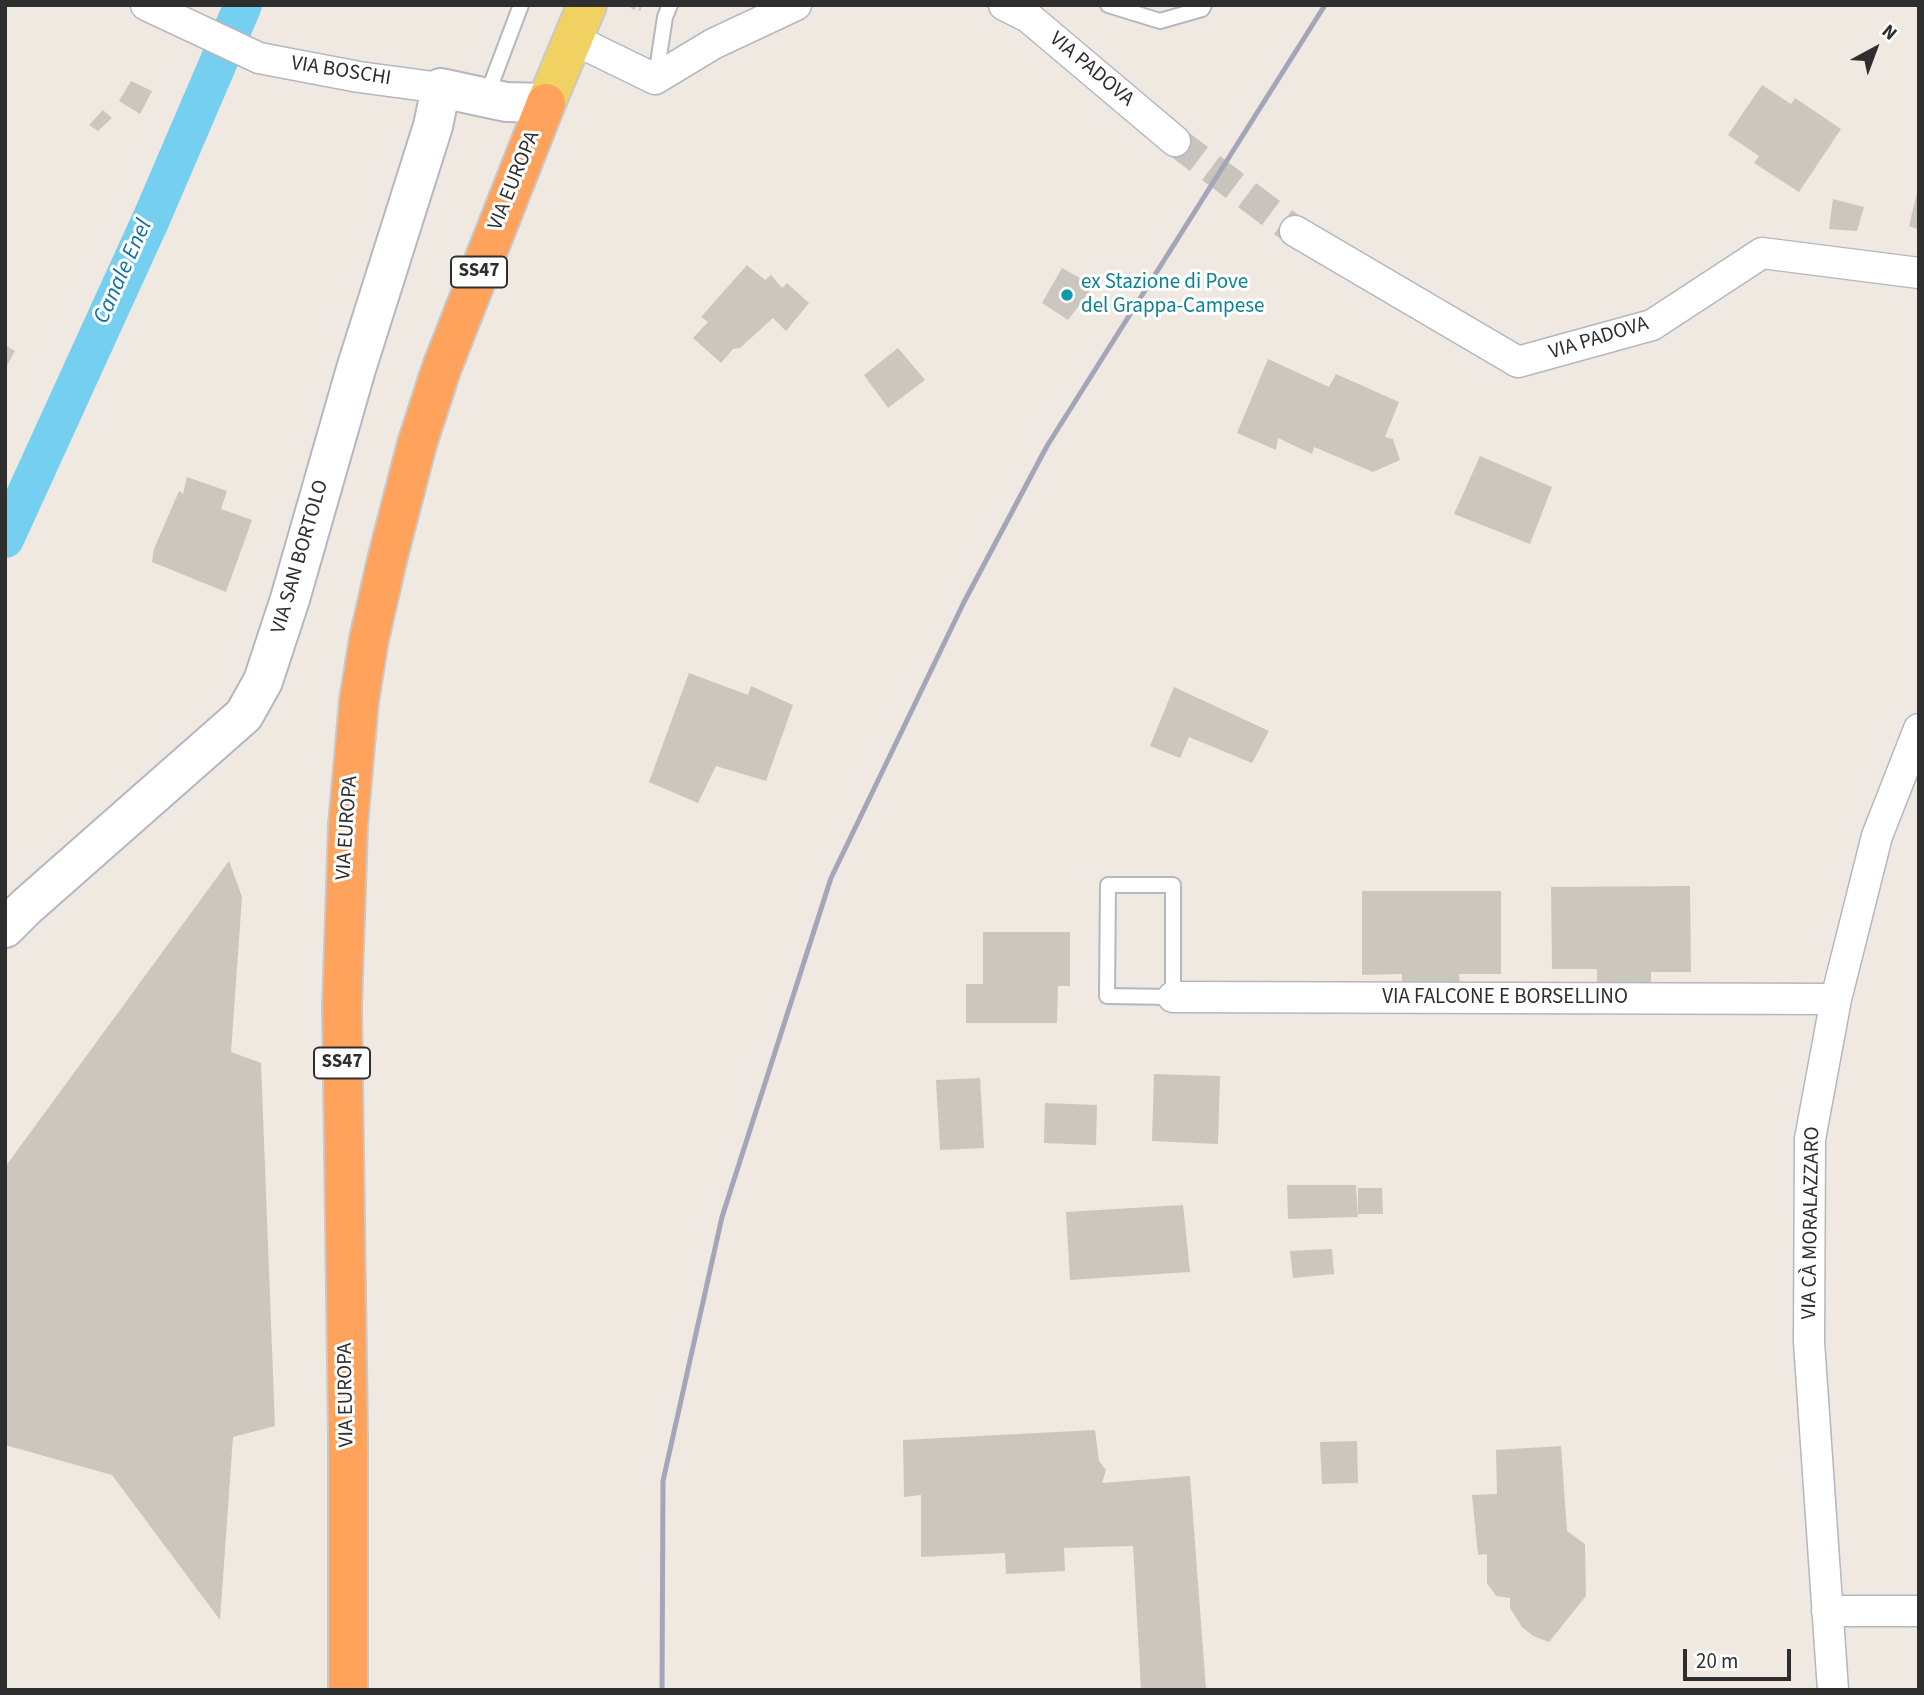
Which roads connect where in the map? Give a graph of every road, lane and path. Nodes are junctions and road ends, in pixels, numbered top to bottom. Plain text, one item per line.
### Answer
1 (146, 5) edge
2 (521, 5) edge
3 (670, 5) edge
4 (796, 5) edge
5 (1108, 5) edge
6 (1204, 5) edge
7 (1024, 9) edge
8 (580, 22) edge
9 (655, 79) junction
10 (441, 88) junction
11 (485, 99) junction
12 (546, 103) junction
13 (1175, 141) tunnel mouth
14 (1296, 231) tunnel mouth
15 (1919, 273) edge
16 (1919, 729) edge
17 (5, 928) edge
18 (1174, 997) junction
19 (1836, 999) junction
20 (1827, 1611) junction
21 (1919, 1611) edge
22 (348, 1690) edge
23 (1833, 1690) edge

1 - 10 street, VIA BOSCHI
2 - 11 lane
3 - 9 lane
4 - 9 street
5 - 6 lane
7 - 13 street, VIA PADOVA
8 - 9 street
8 - 12 main road, VIA EUROPA / SS47
10 - 11 street, VIA BOSCHI
10 - 17 street, VIA SAN BORTOLO
11 - 12 street, VIA BOSCHI
12 - 22 highway, VIA EUROPA / SS47
14 - 15 street, VIA PADOVA
16 - 19 street, VIA CÀ MORALAZZARO
18 - 18 lane, VIA FALCONE E BORSELLINO
18 - 19 street, VIA FALCONE E BORSELLINO
19 - 20 street, VIA CÀ MORALAZZARO
20 - 21 street
20 - 23 street, VIA CÀ MORALAZZARO

